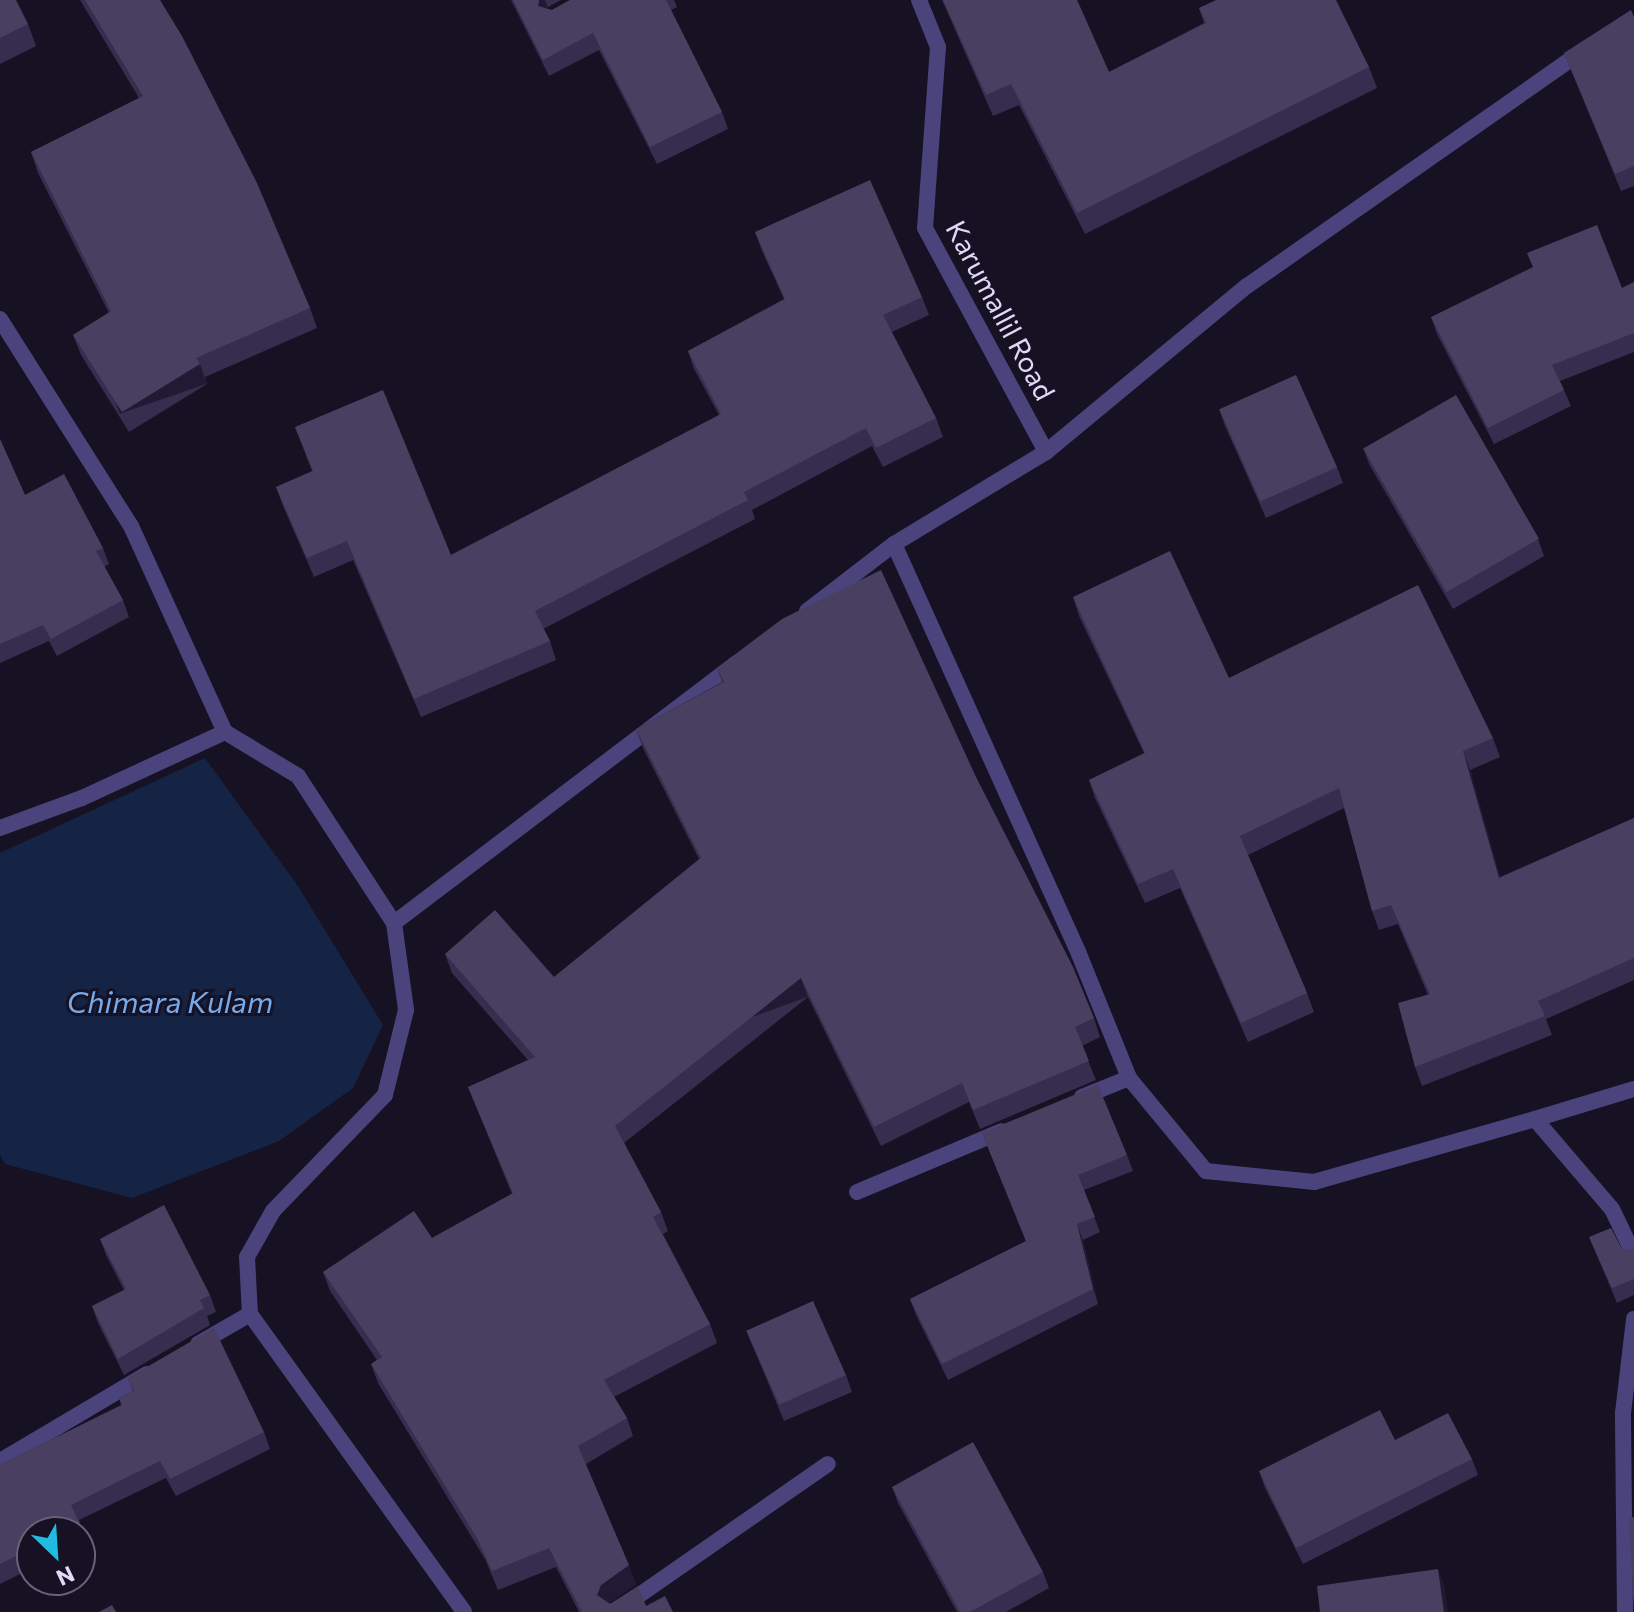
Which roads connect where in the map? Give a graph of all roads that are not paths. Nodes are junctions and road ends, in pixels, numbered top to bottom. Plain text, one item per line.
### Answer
1 (919, 0) edge
2 (1598, 39) edge
3 (0, 319) edge
4 (1046, 452) junction
5 (894, 544) junction
6 (794, 620) edge
7 (756, 649) edge
8 (225, 732) junction
9 (0, 828) edge
10 (394, 923) junction
11 (1129, 1078) junction
12 (1634, 1089) edge
13 (1071, 1102) edge
14 (1535, 1119) junction
15 (1014, 1126) edge
16 (857, 1192) dead end
17 (1634, 1255) edge
18 (250, 1314) junction
19 (1634, 1319) edge
20 (184, 1352) edge
21 (158, 1368) edge
22 (0, 1461) edge
23 (828, 1464) dead end
24 (464, 1612) edge
25 (615, 1612) edge
26 (1625, 1612) edge

1 - 4 street, Karumallil Road
2 - 4 street
3 - 8 street
4 - 5 street
5 - 6 street
5 - 11 street
7 - 10 street
8 - 9 street
8 - 10 street
10 - 18 street
11 - 13 street
11 - 14 street
12 - 14 street
14 - 17 street
15 - 16 street
18 - 20 street
18 - 24 street
19 - 26 street
21 - 22 street
23 - 25 street

